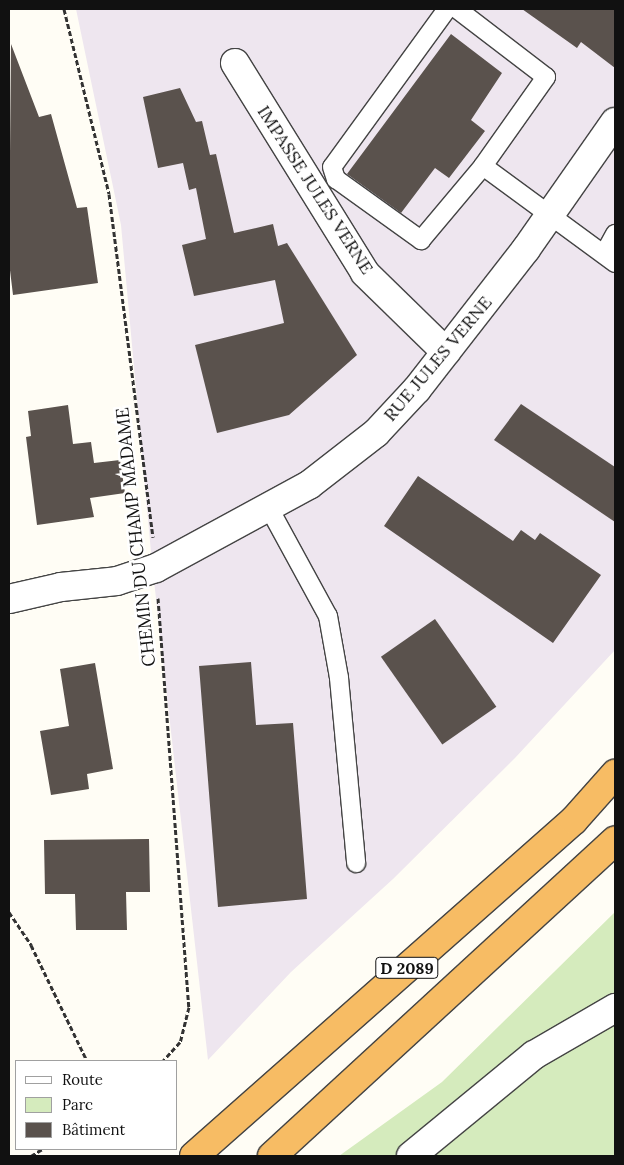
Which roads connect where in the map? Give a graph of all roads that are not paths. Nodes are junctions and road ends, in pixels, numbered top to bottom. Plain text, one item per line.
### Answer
1 (447, 9) edge
2 (457, 9) edge
3 (235, 63) dead end
4 (615, 122) edge
5 (483, 166) junction
6 (550, 216) junction
7 (615, 234) edge
8 (609, 259) edge
9 (446, 352) junction
10 (268, 508) junction
11 (9, 599) edge
12 (615, 774) edge
13 (615, 841) edge
14 (356, 862) dead end
15 (615, 1008) edge
16 (194, 1156) edge
17 (272, 1156) edge
18 (411, 1156) edge

1 - 5 lane
2 - 5 lane
3 - 9 street, IMPASSE JULES VERNE
4 - 6 street, RUE JULES VERNE
5 - 6 lane
6 - 8 lane
6 - 9 street, RUE JULES VERNE
7 - 8 lane
9 - 10 street, RUE JULES VERNE
10 - 11 street, RUE JULES VERNE
10 - 14 lane
12 - 16 highway, D 2089
13 - 17 highway, D 2089
15 - 18 street

